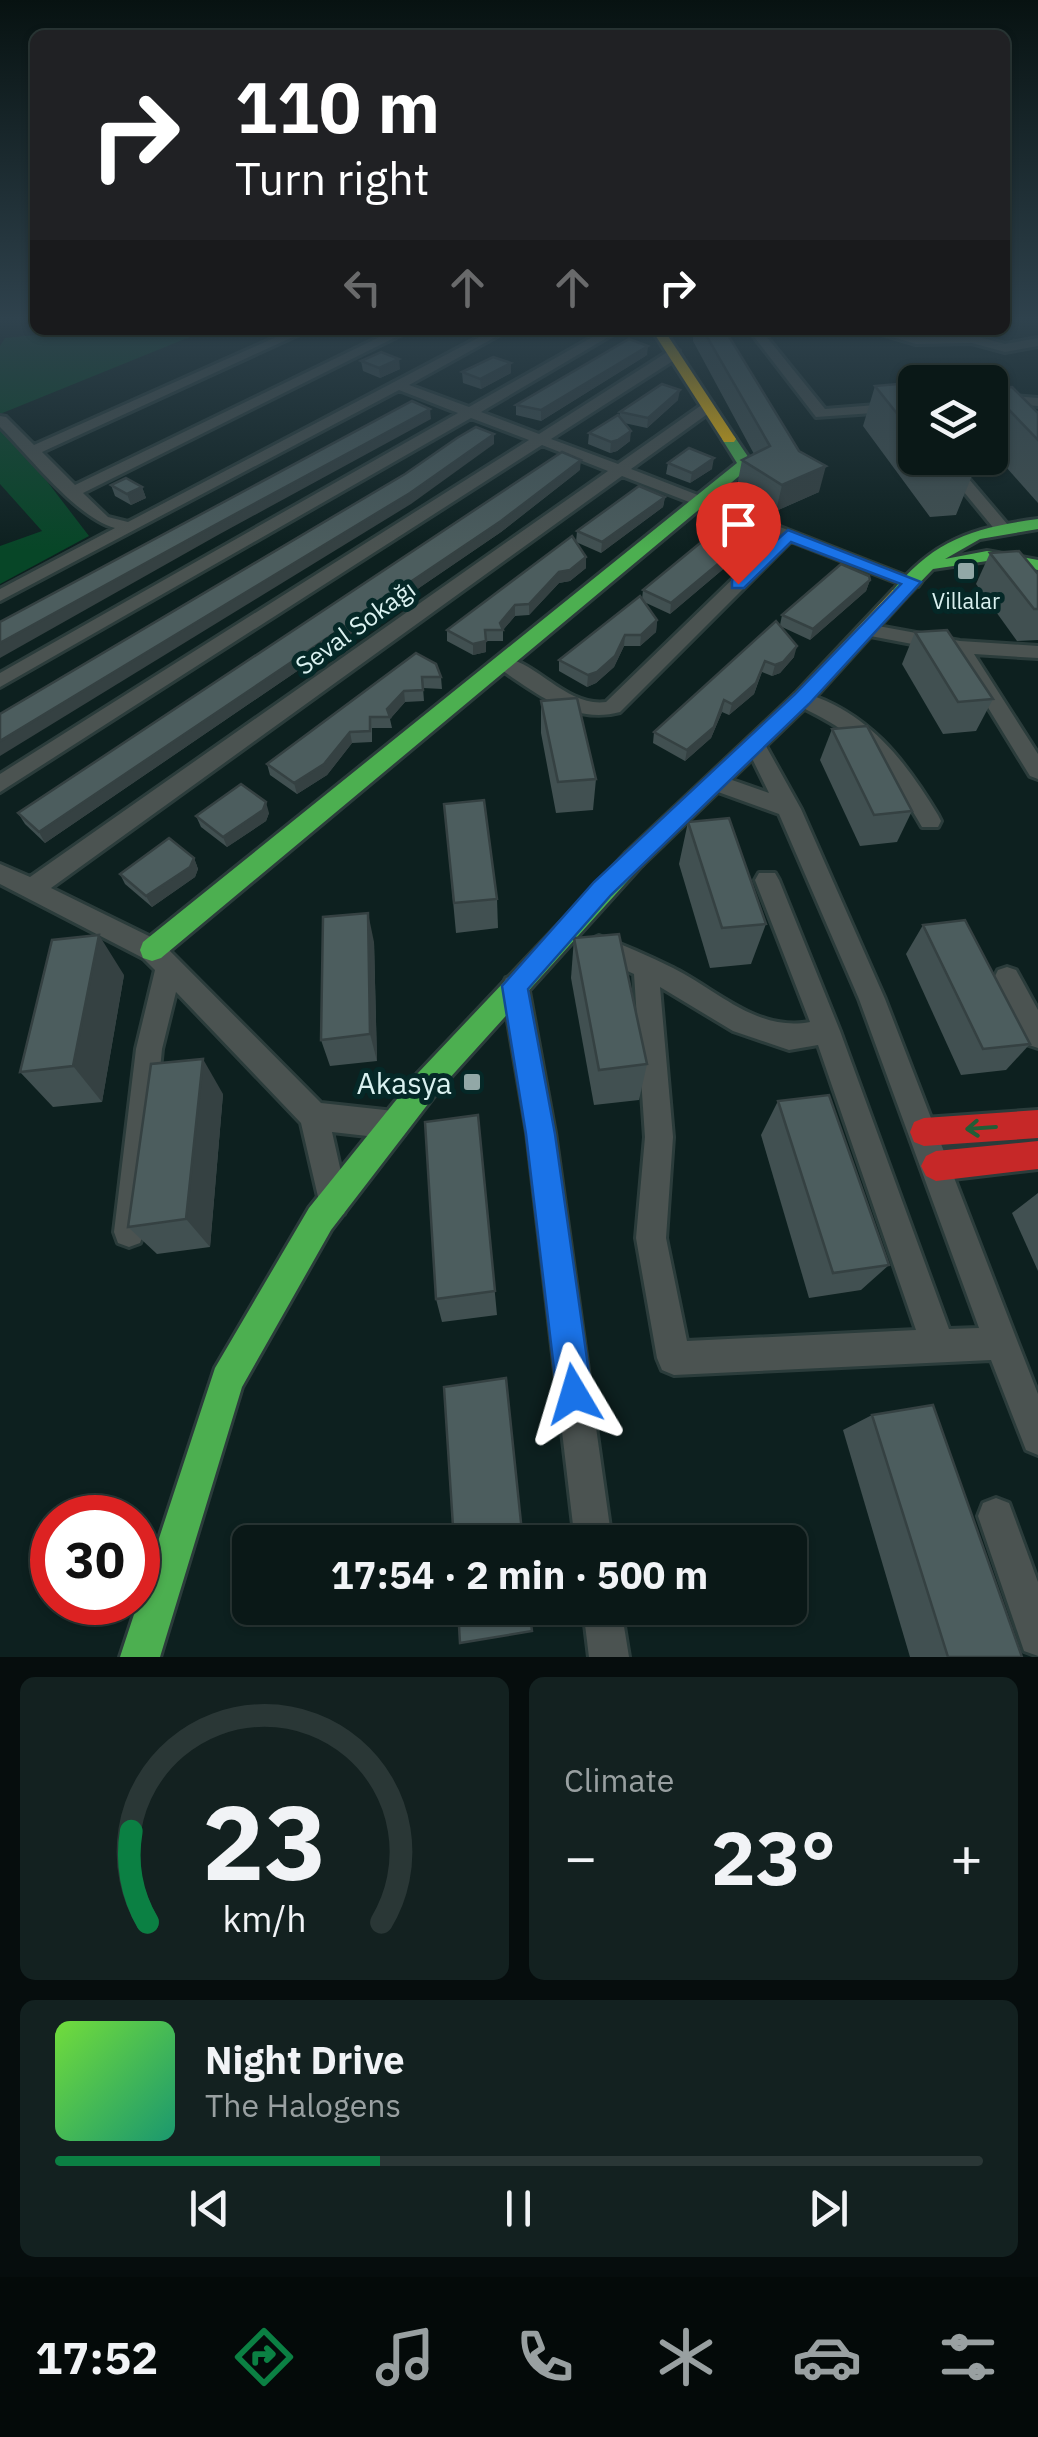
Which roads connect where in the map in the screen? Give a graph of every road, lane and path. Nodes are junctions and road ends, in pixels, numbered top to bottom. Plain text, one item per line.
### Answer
1 (156, 395) edge
2 (270, 395) edge
3 (379, 395) edge
4 (425, 395) edge
5 (498, 395) edge
6 (610, 395) edge
7 (701, 395) edge
8 (806, 395) edge
9 (1008, 400) edge
10 (1038, 402) edge
11 (708, 407) junction
12 (468, 412) junction
13 (898, 415) edge
14 (1, 420) edge
15 (541, 440) junction
16 (32, 451) junction
17 (618, 469) junction
18 (957, 475) edge
19 (72, 492) junction
20 (702, 502) junction
21 (102, 520) junction
22 (1038, 524) edge
23 (130, 527) junction
24 (1002, 528) junction
25 (788, 535) junction
26 (1038, 536) edge
27 (109, 538) junction
28 (1030, 560) edge
29 (916, 578) junction
30 (0, 596) edge
31 (867, 630) junction
32 (960, 647) junction
33 (1038, 652) edge
34 (504, 663) junction
35 (0, 682) edge
36 (802, 699) junction
37 (755, 744) junction
38 (1038, 771) edge
39 (714, 782) junction
40 (0, 784) edge
41 (790, 809) junction
42 (930, 821) dead end
43 (0, 873) edge
44 (766, 880) dead end
45 (32, 889) junction
46 (564, 931) junction
47 (161, 958) junction
48 (646, 968) junction
49 (1007, 978) dead end
50 (514, 986) junction
51 (827, 1030) junction
52 (1038, 1036) edge
53 (314, 1116) junction
54 (1038, 1124) edge
55 (394, 1126) junction
56 (924, 1132) junction
57 (1038, 1155) edge
58 (936, 1166) junction
59 (333, 1202) junction
60 (129, 1232) edge
61 (1002, 1342) junction
62 (938, 1345) junction
63 (1038, 1438) edge
64 (996, 1516) dead end
65 (592, 1525) edge
66 (604, 1625) edge
67 (1038, 1637) edge
68 (140, 1657) edge
69 (609, 1657) edge

1 - 16 street
2 - 19 street
3 - 23 street
4 - 12 street
5 - 12 street
6 - 15 street
7 - 11 street
8 - 13 street
9 - 10 street
11 - 17 street, Seval Sokağı
11 - 20 street
12 - 15 street
12 - 35 street
14 - 16 street
15 - 17 street
15 - 40 street
16 - 19 street
17 - 20 street
17 - 45 street, Seval Sokağı
18 - 24 street
19 - 21 street
20 - 25 street
20 - 34 street
21 - 23 street
21 - 27 street
22 - 24 street
23 - 27 street
24 - 26 street
24 - 28 street
24 - 29 street
25 - 29 street
25 - 34 street
27 - 30 street
28 - 29 street
29 - 31 street
31 - 32 street
31 - 36 street
32 - 33 street
32 - 38 street
34 - 47 street
36 - 37 street
36 - 42 street
37 - 39 street
37 - 41 street
39 - 41 street
39 - 46 street
41 - 56 street
43 - 45 street
44 - 51 street
45 - 47 street
46 - 48 street
46 - 50 street
47 - 53 street
47 - 60 street
48 - 51 street
48 - 62 street
49 - 52 street
50 - 55 street
50 - 65 street
51 - 62 street
53 - 55 street
53 - 59 street
54 -> 56 street
55 - 59 street
56 - 58 street
57 - 58 street
58 - 61 street
59 - 68 street
61 - 62 street
61 - 63 street
64 - 67 street
66 - 69 street

